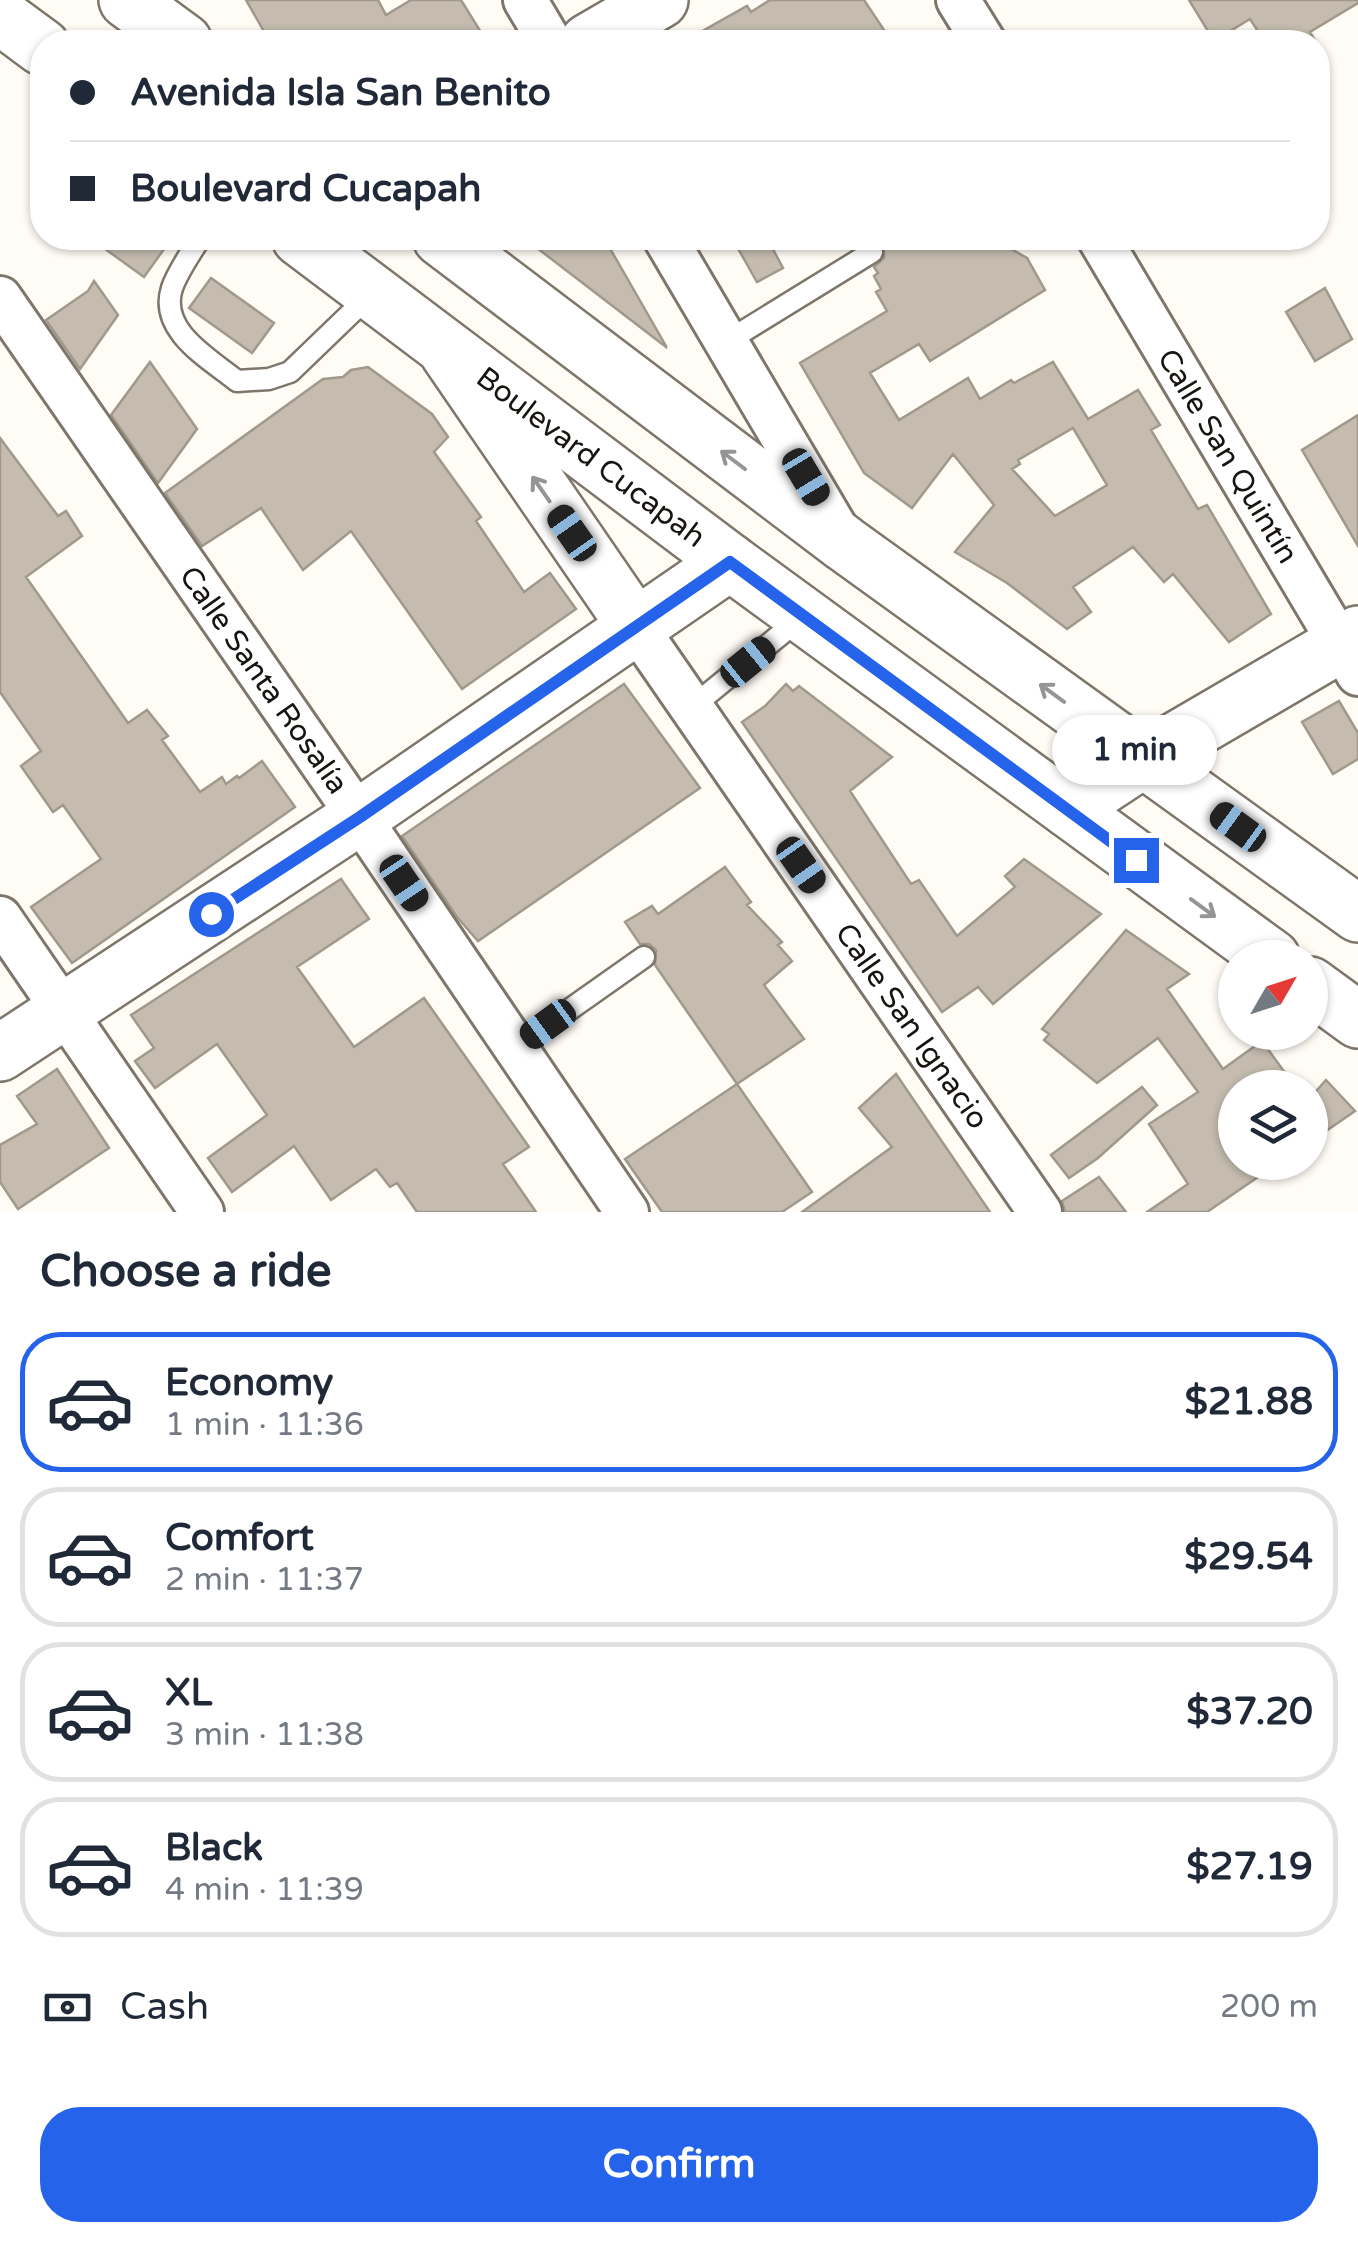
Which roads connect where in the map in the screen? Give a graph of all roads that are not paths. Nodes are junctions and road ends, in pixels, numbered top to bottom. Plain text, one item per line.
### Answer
1 (127, 0) edge
2 (525, 0) edge
3 (660, 0) edge
4 (958, 0) edge
5 (0, 16) edge
6 (168, 30) edge
7 (543, 30) edge
8 (609, 30) edge
9 (977, 30) edge
10 (30, 38) edge
11 (193, 250) edge
12 (316, 250) edge
13 (457, 250) edge
14 (672, 250) edge
15 (1106, 250) edge
16 (872, 252) dead end
17 (373, 293) junction
18 (0, 298) edge
19 (726, 342) junction
20 (442, 346) junction
21 (845, 544) junction
22 (730, 562) junction
23 (804, 616) junction
24 (636, 626) junction
25 (1352, 651) edge
26 (692, 707) junction
27 (1144, 759) junction
28 (1068, 810) junction
29 (360, 817) junction
30 (1358, 914) edge
31 (0, 918) edge
32 (1247, 940) edge
33 (644, 957) dead end
34 (1328, 998) edge
35 (64, 1010) junction
36 (1358, 1020) edge
37 (516, 1048) junction
38 (0, 1053) edge
39 (202, 1212) edge
40 (627, 1212) edge
41 (1040, 1212) edge

1 - 6 main road
2 - 7 street
3 - 8 main road
4 - 9 street
5 - 10 main road
11 - 17 lane
12 - 17 main road, Boulevard Cucapah
21 -> 13 main road
14 - 19 street
15 - 25 street, Calle San Quintín
16 - 19 lane
17 - 20 main road, Boulevard Cucapah
18 - 29 street, Calle Santa Rosalía
19 - 21 street
20 - 22 main road, Boulevard Cucapah
24 -> 20 main road, Calle San Ignacio
27 -> 21 main road
22 - 23 main road, Boulevard Cucapah
22 - 24 main road
23 - 26 lane
23 - 28 main road, Boulevard Cucapah
24 - 26 street, Calle San Ignacio
24 - 29 main road
25 - 27 main road
26 - 41 street, Calle San Ignacio
27 - 28 main road
27 - 30 main road
28 -> 32 main road, Boulevard Cucapah
29 - 35 main road
29 - 37 street, Calle Santa Rosalía
31 - 35 street
33 - 37 lane
34 - 36 main road
35 - 38 main road
35 - 39 street
37 - 40 street, Calle Santa Rosalía

